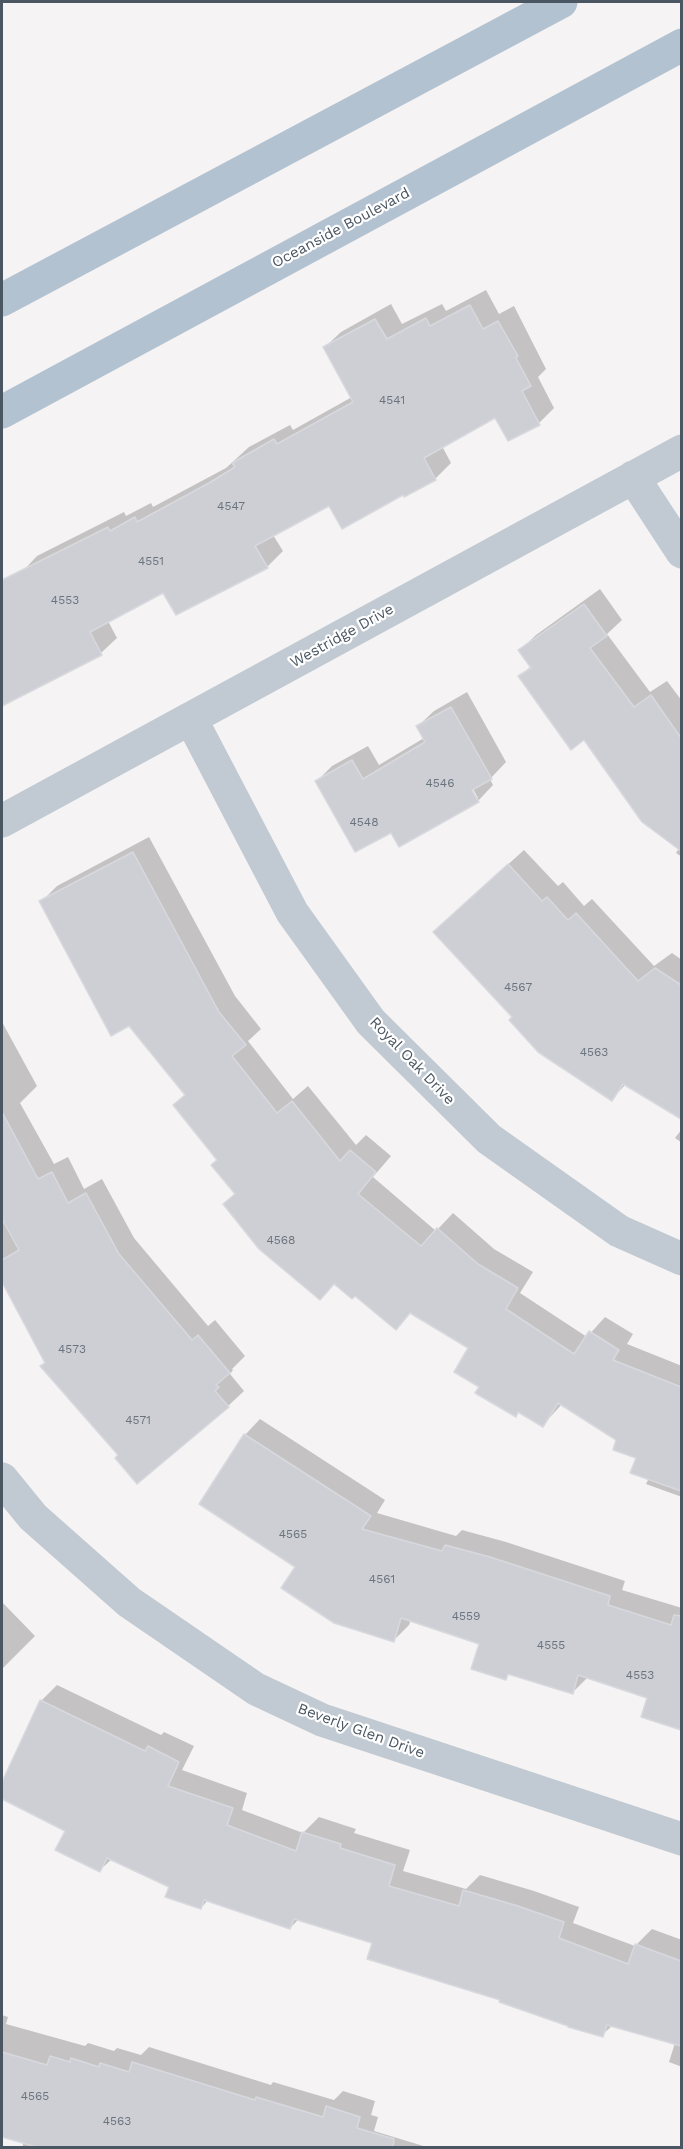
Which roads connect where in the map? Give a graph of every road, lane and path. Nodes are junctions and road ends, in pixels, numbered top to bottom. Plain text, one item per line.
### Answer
1 (561, 2) edge
2 (681, 45) edge
3 (2, 300) edge
4 (2, 412) edge
5 (681, 451) edge
6 (633, 477) junction
7 (681, 552) edge
8 (191, 719) junction
9 (2, 821) edge
10 (681, 1260) edge
11 (2, 1479) edge
12 (681, 1839) edge

1 - 3 main road
2 - 4 main road, Oceanside Boulevard
5 - 6 street, Westridge Drive
6 - 7 street
6 - 8 street, Westridge Drive
8 - 9 street, Westridge Drive
8 - 10 street, Royal Oak Drive
11 - 12 street, Beverly Glen Drive

